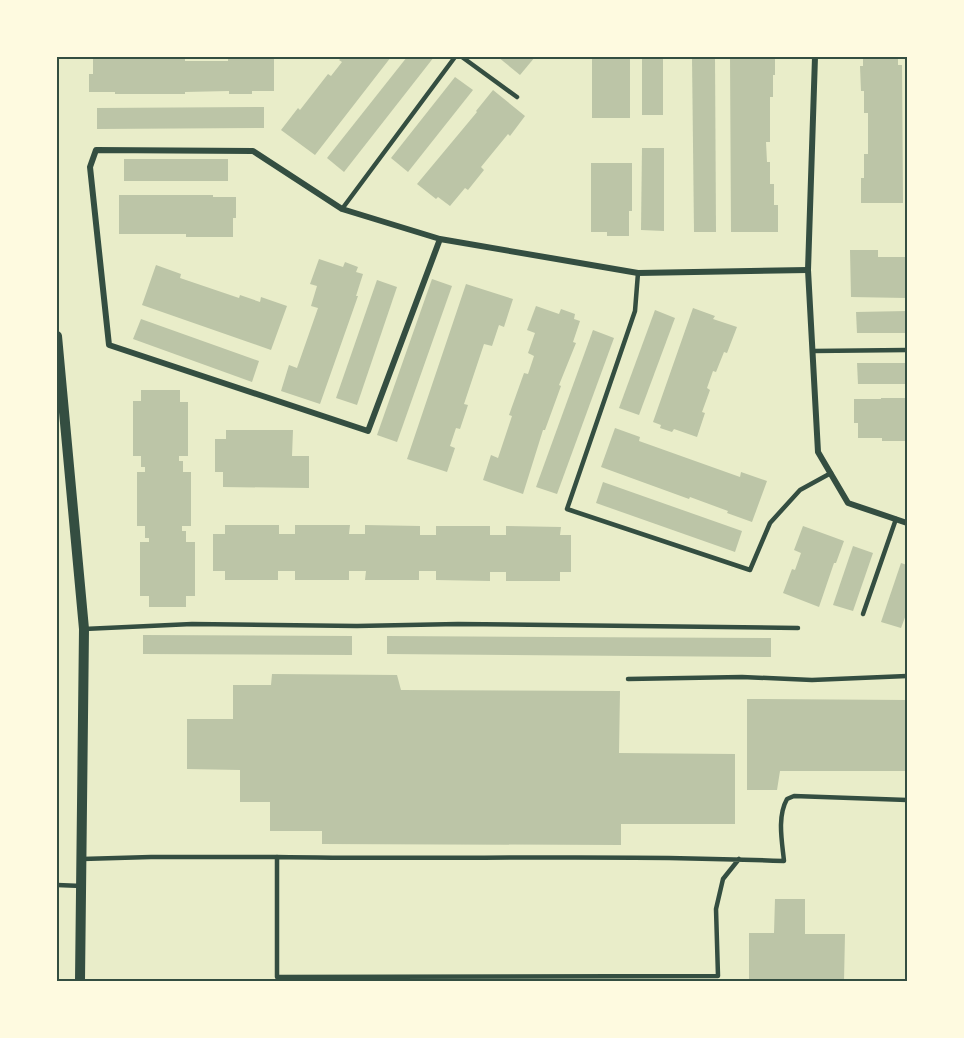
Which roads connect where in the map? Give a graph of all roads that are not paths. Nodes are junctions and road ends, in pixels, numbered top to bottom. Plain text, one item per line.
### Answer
1 (455, 57) edge
2 (462, 57) edge
3 (815, 57) edge
4 (517, 97) dead end
5 (342, 208) junction
6 (440, 238) junction
7 (808, 270) junction
8 (638, 273) junction
9 (57, 336) edge
10 (907, 350) edge
11 (813, 351) junction
12 (831, 473) junction
13 (896, 519) junction
14 (907, 523) edge
15 (863, 614) dead end
16 (798, 628) dead end
17 (84, 629) junction
18 (907, 676) edge
19 (628, 679) dead end
20 (907, 800) edge
21 (276, 857) junction
22 (82, 859) junction
23 (739, 859) junction
24 (57, 885) edge
25 (82, 886) junction
26 (276, 979) edge
27 (529, 979) edge
28 (688, 979) edge
29 (80, 981) edge

1 - 5 lane
2 - 4 lane
3 - 7 street
5 - 6 street
5 - 6 street
6 - 8 street
7 - 8 street
7 - 11 street
8 - 12 lane
9 - 17 street
10 - 11 lane
11 - 12 street
12 - 13 street
13 - 14 street
13 - 15 lane
16 - 17 lane
17 - 22 street
18 - 19 lane
20 - 23 lane
21 - 22 lane
21 - 23 lane
21 - 26 lane
22 - 25 street
23 - 28 lane
24 - 25 lane
25 - 29 street
26 - 27 lane
27 - 28 lane

